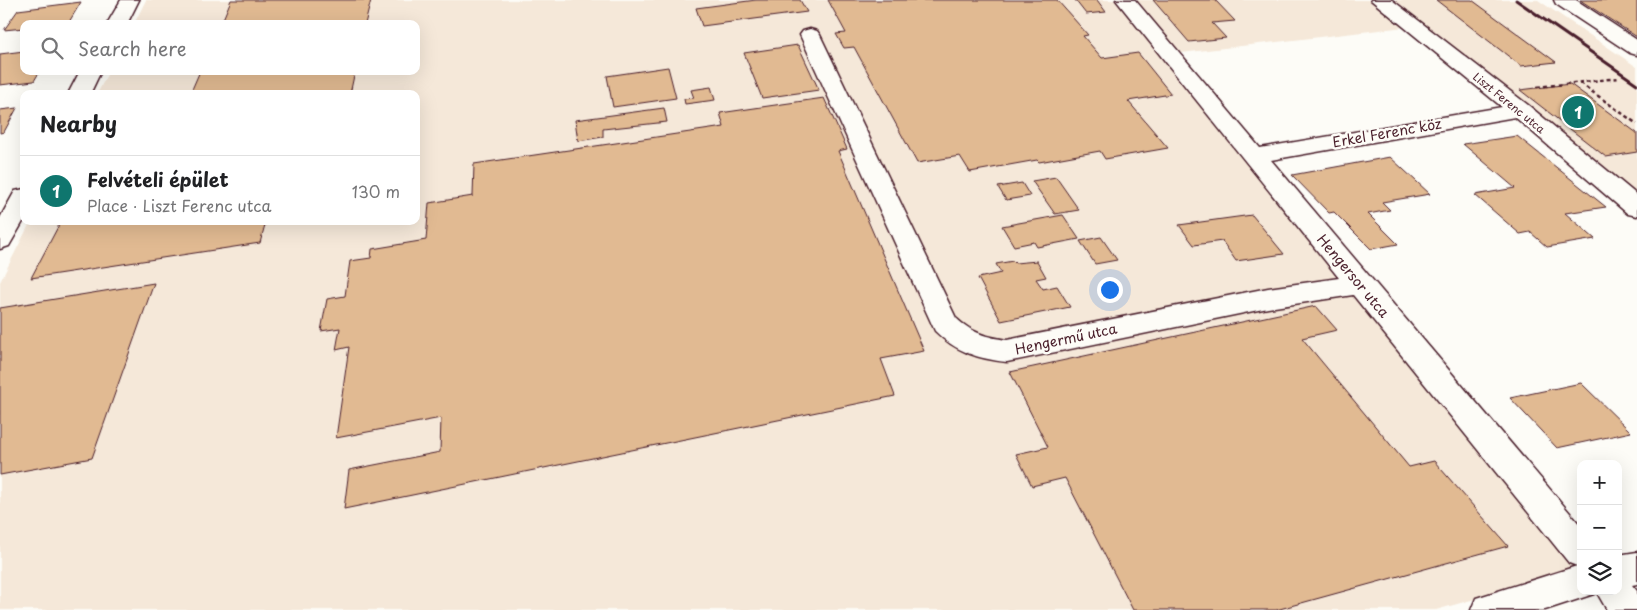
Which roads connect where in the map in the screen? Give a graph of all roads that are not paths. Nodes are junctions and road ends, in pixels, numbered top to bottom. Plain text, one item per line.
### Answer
1 (130, 0) edge
2 (1126, 0) edge
3 (1380, 0) edge
4 (1563, 0) edge
5 (119, 20) edge
6 (810, 35) dead end
7 (1637, 49) edge
8 (90, 75) edge
9 (81, 90) edge
10 (1520, 110) junction
11 (1254, 156) junction
12 (20, 203) edge
13 (1637, 208) edge
14 (0, 240) edge
15 (1360, 284) junction
16 (1579, 550) edge
17 (1637, 568) edge
18 (1622, 571) edge
19 (1577, 583) edge
20 (1617, 595) edge
21 (1489, 610) edge
22 (1630, 610) edge

1 - 5 street
2 - 11 street, Hengersor utca
3 - 10 street, Liszt Ferenc utca
4 - 7 street
6 - 15 street, Hengermű utca
8 - 9 street
10 - 11 street, Erkel Ferenc köz
10 - 13 street, Liszt Ferenc utca
11 - 15 street, Hengersor utca
12 - 14 street
15 - 16 street, Hengersor utca
17 - 18 street
19 - 21 street
20 - 22 street

